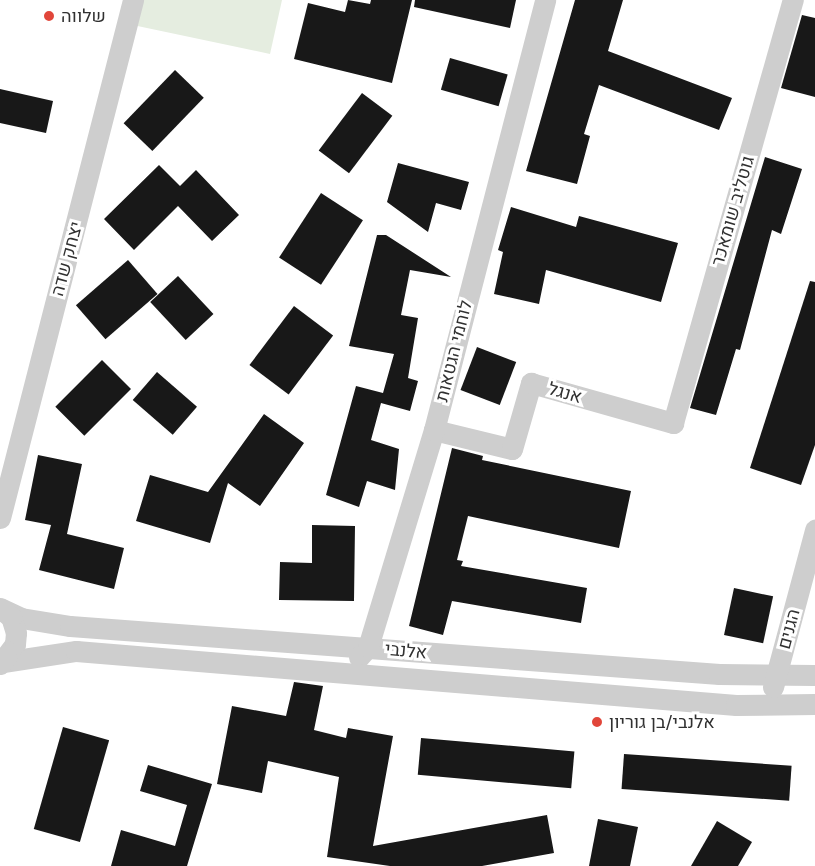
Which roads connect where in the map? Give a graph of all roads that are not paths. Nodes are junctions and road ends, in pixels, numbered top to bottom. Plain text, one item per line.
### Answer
1 (133, 0) edge
2 (545, 0) edge
3 (794, 0) edge
4 (673, 423) joint
5 (434, 430) junction
6 (0, 518) edge
7 (815, 530) edge
8 (0, 608) edge
9 (368, 647) junction
10 (2, 663) edge
11 (323, 671) junction
12 (815, 675) edge
13 (777, 676) junction
14 (815, 704) edge
15 (736, 705) junction

1 - 6 street, יצחק שדה
2 - 5 street, לוחמי הגטאות
3 - 4 street, גוטליב שומאכר
4 - 5 street, אנגל
5 - 9 street, לוחמי הגטאות
7 - 13 street, הגנים
8 - 9 street, אלנבי
8 - 10 street, אלנבי
9 - 11 street
9 - 13 street, אלנבי
10 - 11 street, אלנבי
11 - 15 street, אלנבי
12 - 13 street, אלנבי
13 - 15 street, הגנים
14 - 15 street, אלנבי

